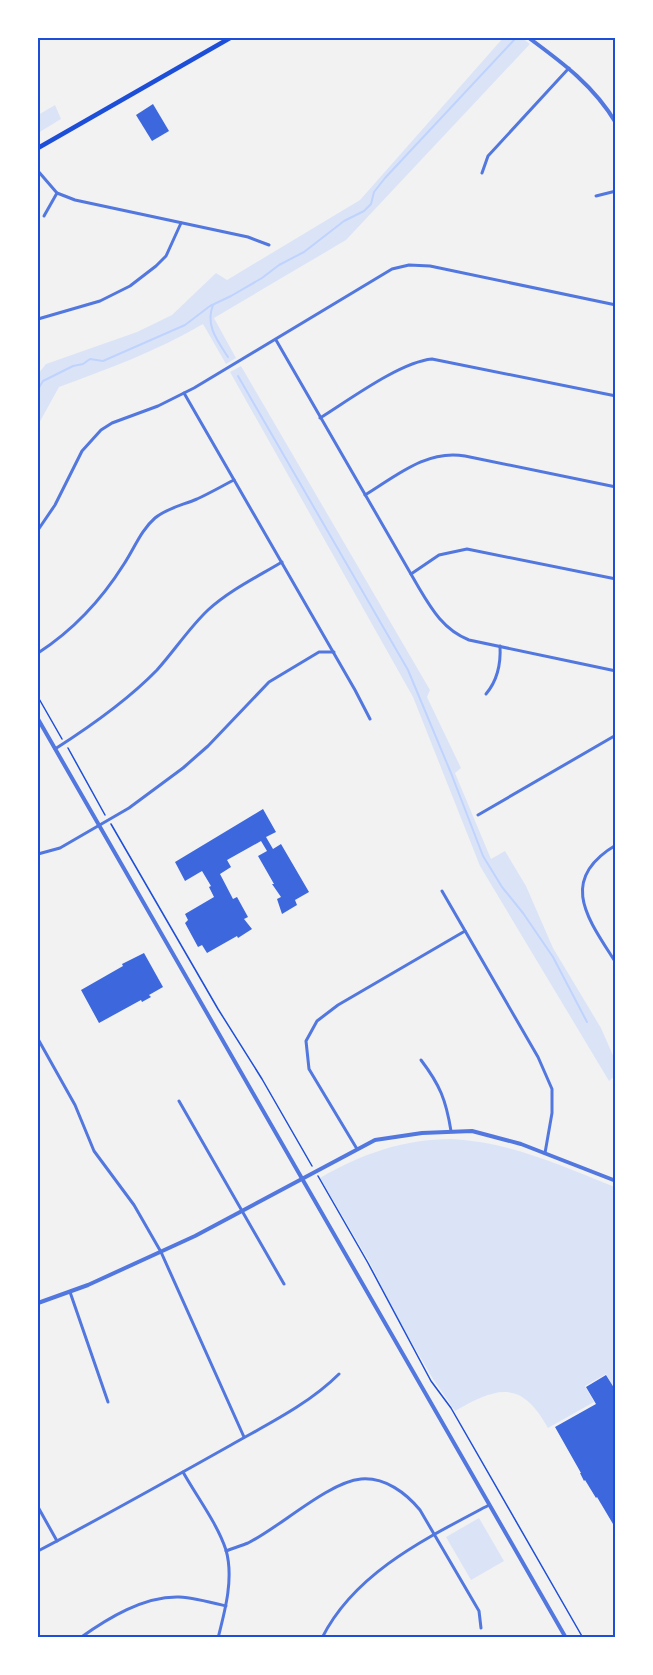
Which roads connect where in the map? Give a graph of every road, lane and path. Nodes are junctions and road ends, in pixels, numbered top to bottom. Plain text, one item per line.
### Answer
1 (230, 38) edge
2 (529, 38) edge
3 (569, 68) junction
4 (615, 123) edge
5 (38, 148) edge
6 (38, 171) edge
7 (482, 172) dead end
8 (615, 192) edge
9 (57, 193) junction
10 (596, 196) dead end
11 (45, 216) dead end
12 (181, 223) junction
13 (269, 245) dead end
14 (615, 305) edge
15 (38, 319) edge
16 (276, 340) junction
17 (184, 393) junction
18 (615, 396) edge
19 (320, 418) junction
20 (234, 480) junction
21 (615, 488) edge
22 (365, 495) junction
23 (38, 530) edge
24 (282, 562) junction
25 (411, 575) junction
26 (615, 579) edge
27 (500, 646) junction
28 (334, 652) junction
29 (38, 654) edge
30 (615, 671) edge
31 (486, 694) dead end
32 (38, 697) edge
33 (38, 719) edge
34 (370, 720) dead end
35 (615, 735) edge
36 (64, 743) junction
37 (55, 749) junction
38 (477, 815) dead end
39 (109, 820) junction
40 (99, 826) junction
41 (615, 845) edge
42 (38, 854) edge
43 (442, 891) dead end
44 (465, 932) junction
45 (614, 955) edge
46 (615, 963) edge
47 (38, 1039) edge
48 (421, 1060) dead end
49 (179, 1101) dead end
50 (451, 1131) junction
51 (357, 1149) junction
52 (545, 1153) junction
53 (315, 1171) junction
54 (302, 1179) junction
55 (615, 1181) edge
56 (242, 1212) junction
57 (161, 1252) junction
58 (284, 1284) dead end
59 (70, 1292) junction
60 (38, 1303) edge
61 (339, 1374) dead end
62 (108, 1402) dead end
63 (244, 1437) junction
64 (183, 1472) junction
65 (489, 1505) junction
66 (38, 1507) edge
67 (436, 1535) junction
68 (57, 1541) junction
69 (38, 1551) edge
70 (226, 1551) junction
71 (226, 1606) junction
72 (481, 1628) dead end
73 (80, 1638) edge
74 (218, 1638) edge
75 (322, 1638) edge
76 (566, 1638) edge
77 (583, 1638) edge

1 - 5 main road
2 - 3 street
3 - 4 street
3 - 7 street
6 - 9 street
8 - 10 street
9 - 11 street
9 - 12 street
12 - 13 street
12 - 15 street
14 - 16 street
16 - 17 street
16 - 19 street
17 - 20 street
17 - 23 street
18 - 19 street
19 - 22 street
20 - 24 street
20 - 29 street
21 - 22 street
22 - 25 street
24 - 28 street
24 - 36 street
25 - 26 street
25 - 27 street
27 - 30 street
27 - 31 street
28 - 34 street
28 - 39 street
32 - 36 path
33 - 37 street
35 - 38 street
36 - 37 street
36 - 39 path
37 - 40 street
39 - 40 street
39 - 53 path
40 - 42 street
40 - 54 street
41 - 45 street
43 - 44 street
44 - 51 street
44 - 52 street
45 - 46 street
47 - 57 street
48 - 50 street
49 - 56 street
50 - 51 street
50 - 52 street
51 - 53 street
52 - 55 street
53 - 54 street
53 - 77 path
54 - 56 street
54 - 65 street
56 - 57 street
56 - 58 street
57 - 59 street
57 - 63 street
59 - 60 street
59 - 62 street
61 - 63 street
63 - 64 street
64 - 68 street
64 - 70 street
65 - 67 street
65 - 76 street
66 - 68 street
67 - 70 street
67 - 72 street
67 - 75 street
68 - 69 street
70 - 71 street
71 - 73 street
71 - 74 street

